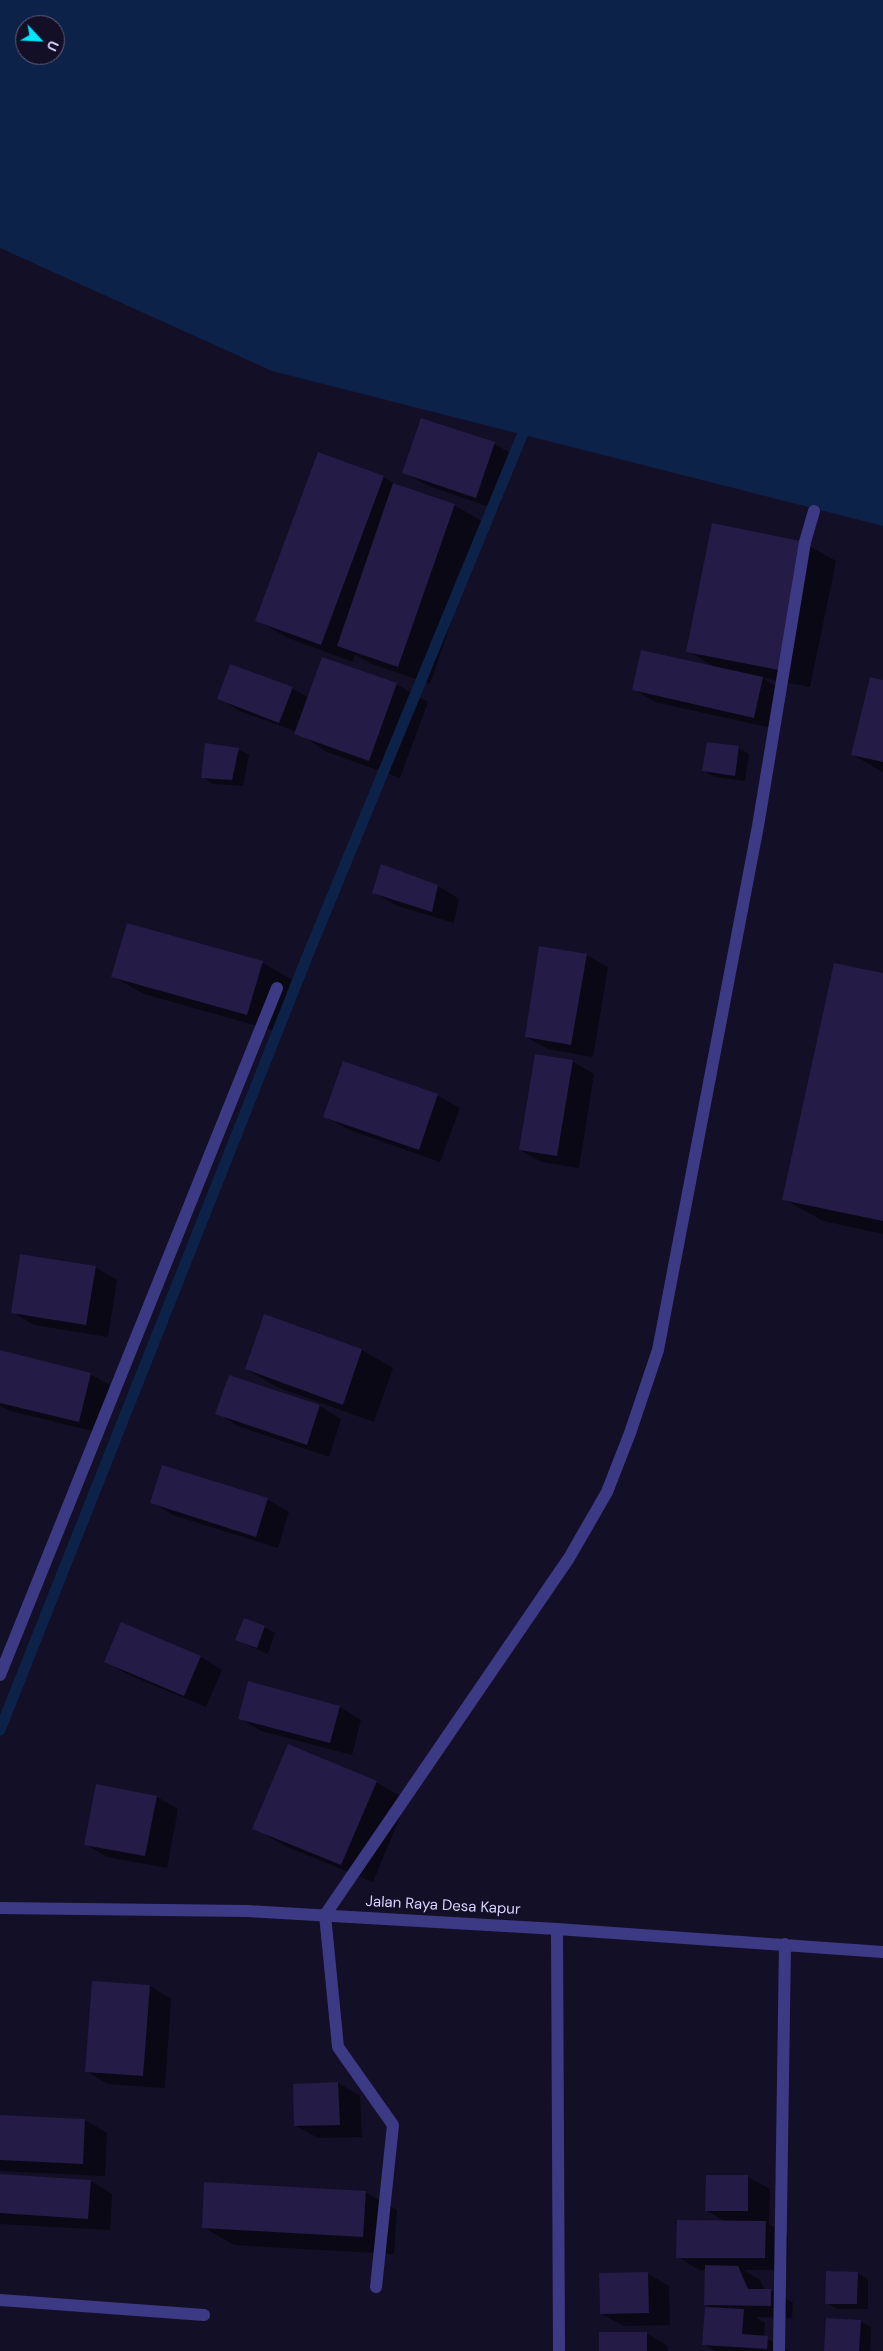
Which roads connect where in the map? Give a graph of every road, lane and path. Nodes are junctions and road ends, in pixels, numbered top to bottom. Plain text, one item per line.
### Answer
1 (814, 511) dead end
2 (277, 988) dead end
3 (0, 1675) edge
4 (0, 1908) edge
5 (325, 1915) junction
6 (557, 1929) junction
7 (785, 1944) junction
8 (883, 1952) edge
9 (376, 2287) dead end
10 (0, 2300) edge
11 (204, 2315) dead end
12 (559, 2351) edge
13 (779, 2351) edge

1 - 5 street
2 - 3 street
4 - 5 street, Jalan Raya Desa Kapur
5 - 6 street, Jalan Raya Desa Kapur
5 - 9 street
6 - 7 street, Jalan Raya Desa Kapur
6 - 12 street
7 - 8 street, Jalan Raya Desa Kapur
7 - 13 street
10 - 11 street

